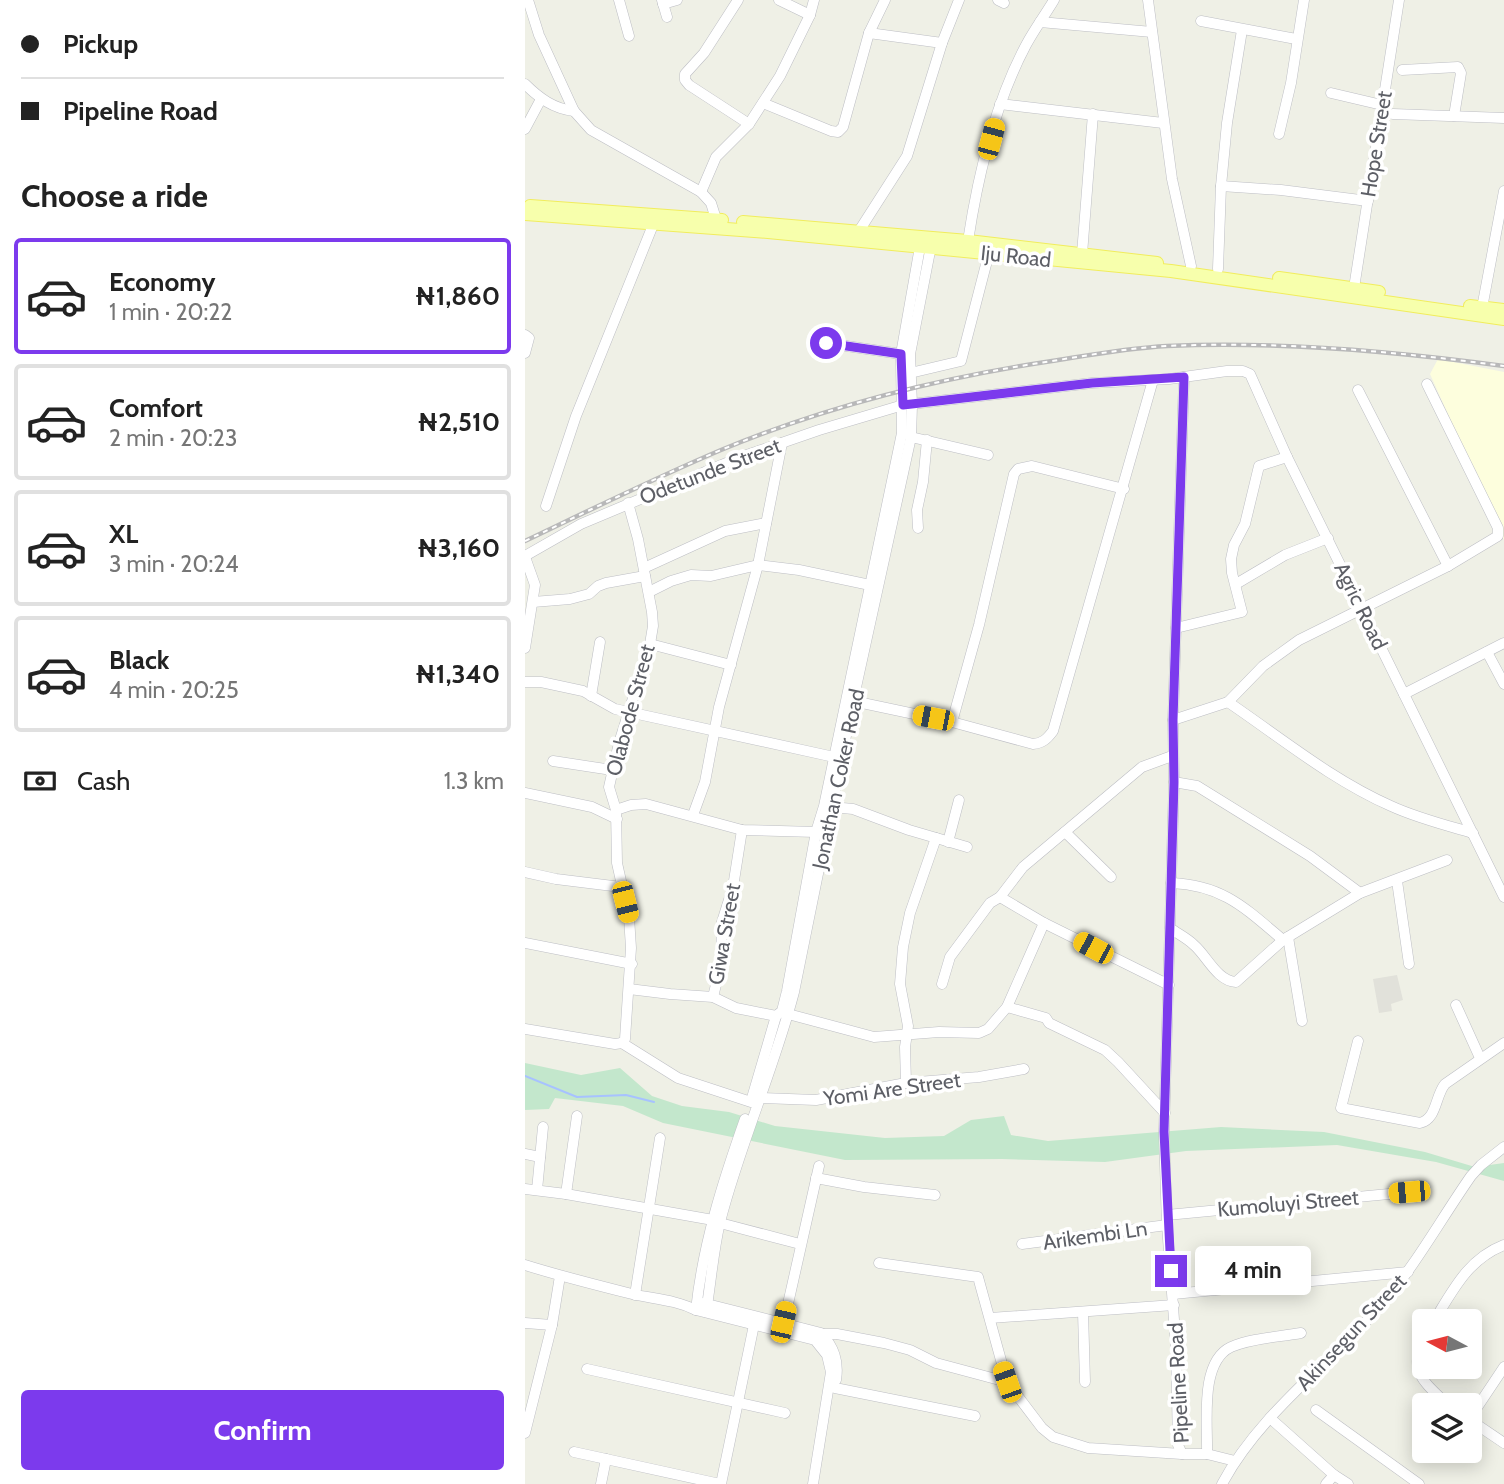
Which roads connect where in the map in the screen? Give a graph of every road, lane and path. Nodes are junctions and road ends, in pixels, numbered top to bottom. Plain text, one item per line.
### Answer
1 (528, 0) edge
2 (619, 0) edge
3 (677, 0) edge
4 (738, 0) edge
5 (779, 0) edge
6 (814, 0) edge
7 (884, 0) edge
8 (959, 0) edge
9 (1054, 0) edge
10 (1148, 0) edge
11 (1304, 0) edge
12 (1398, 0) edge
13 (663, 2) edge
14 (810, 15) junction
15 (667, 17) dead end
16 (1201, 21) dead end
17 (1040, 22) junction
18 (1242, 30) junction
19 (1152, 32) junction
20 (870, 33) junction
21 (629, 36) dead end
22 (1296, 39) junction
23 (942, 43) junction
24 (1402, 69) dead end
25 (525, 84) edge
26 (1331, 93) dead end
27 (541, 99) junction
28 (763, 103) junction
29 (1000, 104) junction
30 (1382, 105) junction
31 (574, 111) junction
32 (1093, 114) junction
33 (1393, 114) dead end
34 (1454, 116) junction
35 (1504, 118) edge
36 (1163, 123) junction
37 (749, 124) junction
38 (525, 129) edge
39 (1279, 134) dead end
40 (1221, 186) junction
41 (1504, 191) edge
42 (701, 192) junction
43 (1368, 201) junction
44 (525, 206) edge
45 (1502, 208) edge
46 (525, 214) edge
47 (716, 219) junction
48 (653, 225) junction
49 (859, 231) junction
50 (968, 241) junction
51 (926, 242) junction
52 (989, 253) junction
53 (1082, 254) junction
54 (1191, 266) junction
55 (1218, 270) junction
56 (1354, 288) junction
57 (1482, 308) junction
58 (1504, 310) edge
59 (1504, 319) edge
60 (525, 335) edge
61 (826, 343) dead end
62 (525, 353) edge
63 (901, 354) junction
64 (905, 375) junction
65 (1184, 377) junction
66 (1153, 380) junction
67 (1427, 384) dead end
68 (1358, 390) dead end
69 (908, 405) junction
70 (911, 437) junction
71 (927, 440) junction
72 (782, 443) junction
73 (988, 455) dead end
74 (1287, 457) junction
75 (1124, 489) junction
76 (628, 503) junction
77 (546, 506) dead end
78 (766, 523) junction
79 (918, 528) dead end
80 (1328, 538) junction
81 (525, 556) edge
82 (758, 565) junction
83 (1448, 566) junction
84 (644, 572) junction
85 (1236, 584) junction
86 (870, 585) junction
87 (649, 592) junction
88 (533, 602) junction
89 (1363, 607) junction
90 (1176, 628) junction
91 (600, 642) dead end
92 (1504, 643) edge
93 (650, 644) junction
94 (525, 648) edge
95 (1487, 652) junction
96 (731, 665) junction
97 (525, 682) edge
98 (1504, 684) edge
99 (1405, 694) junction
100 (591, 696) junction
101 (853, 701) junction
102 (1228, 702) junction
103 (629, 711) junction
104 (1173, 720) junction
105 (953, 722) junction
106 (714, 732) junction
107 (1172, 756) junction
108 (834, 757) junction
109 (553, 761) dead end
110 (612, 770) junction
111 (1174, 782) junction
112 (525, 793) edge
113 (960, 800) dead end
114 (832, 807) junction
115 (616, 814) junction
116 (694, 816) junction
117 (742, 830) junction
118 (816, 832) junction
119 (1065, 832) junction
120 (1473, 833) junction
121 (936, 838) junction
122 (948, 842) junction
123 (967, 848) dead end
124 (1447, 860) dead end
125 (525, 872) edge
126 (1111, 877) dead end
127 (1397, 881) junction
128 (1171, 883) junction
129 (621, 887) junction
130 (1360, 892) junction
131 (1000, 897) junction
132 (1504, 897) edge
133 (1044, 923) junction
134 (1170, 928) junction
135 (1285, 939) junction
136 (525, 943) edge
137 (632, 964) junction
138 (1409, 964) dead end
139 (942, 984) dead end
140 (1169, 985) junction
141 (629, 989) junction
142 (713, 997) junction
143 (1456, 1005) dead end
144 (1007, 1007) junction
145 (788, 1014) junction
146 (776, 1016) junction
147 (1301, 1021) dead end
148 (525, 1029) edge
149 (907, 1035) junction
150 (1358, 1041) dead end
151 (622, 1042) junction
152 (1504, 1043) edge
153 (1480, 1058) junction
154 (1024, 1069) dead end
155 (906, 1083) junction
156 (755, 1100) junction
157 (1165, 1113) junction
158 (577, 1116) dead end
159 (543, 1127) dead end
160 (660, 1138) dead end
161 (1504, 1147) edge
162 (525, 1154) edge
163 (540, 1157) junction
164 (819, 1166) dead end
165 (816, 1178) junction
166 (525, 1189) edge
167 (537, 1191) junction
168 (1409, 1192) dead end
169 (566, 1194) junction
170 (935, 1195) dead end
171 (649, 1209) junction
172 (1167, 1220) junction
173 (717, 1221) junction
174 (800, 1244) junction
175 (1022, 1244) dead end
176 (1504, 1245) edge
177 (879, 1263) dead end
178 (525, 1265) edge
179 (1408, 1272) junction
180 (560, 1276) junction
181 (635, 1294) junction
182 (1173, 1300) junction
183 (702, 1307) junction
184 (1441, 1309) edge
185 (1083, 1312) junction
186 (990, 1318) junction
187 (755, 1320) junction
188 (525, 1323) edge
189 (552, 1325) junction
190 (783, 1326) junction
191 (1301, 1333) dead end
192 (818, 1336) junction
193 (1504, 1367) edge
194 (587, 1369) dead end
195 (1423, 1379) edge
196 (1007, 1382) junction
197 (1085, 1382) dead end
198 (835, 1388) junction
199 (1435, 1393) edge
200 (1482, 1401) edge
201 (737, 1403) junction
202 (1316, 1410) dead end
203 (527, 1412) edge
204 (785, 1413) dead end
205 (975, 1416) dead end
206 (1270, 1418) junction
207 (1482, 1427) edge
208 (525, 1433) edge
209 (1504, 1443) edge
210 (574, 1452) dead end
211 (1182, 1454) junction
212 (1206, 1454) junction
213 (606, 1459) junction
214 (1235, 1461) junction
215 (1334, 1475) junction
216 (686, 1481) edge
217 (601, 1484) edge
218 (720, 1484) edge
219 (813, 1484) edge
220 (819, 1484) edge
221 (1222, 1484) edge
222 (1326, 1484) edge
223 (1348, 1484) edge
224 (1419, 1484) edge

1 - 31 street
2 - 21 street
3 - 13 street
4 - 37 street
5 - 14 street
6 - 14 street
7 - 20 street
8 - 23 street
9 - 17 street
10 - 19 street
11 - 22 street
12 - 30 street, Hope Street
13 - 15 street
14 - 28 street
16 - 18 street
17 - 19 street
17 - 29 street
18 - 22 street
18 - 40 street
19 - 36 street
20 - 23 street
20 - 28 street
22 - 39 street
23 - 49 street
24 - 34 street
25 - 27 street
26 - 30 street
27 - 31 street
27 - 38 street
28 - 37 street
29 - 32 street
29 - 50 street
30 - 43 street, Hope Street
31 - 42 street
32 - 36 street
32 - 53 street
33 - 34 street
34 - 35 street
36 - 54 street
37 - 42 street
40 - 43 street
40 - 55 street
41 - 45 street
42 - 47 street
43 - 56 street, Hope Street
44 - 47 main road, Iju Road
45 - 57 street
46 - 48 main road, Iju Road
47 - 49 main road, Iju Road
48 - 51 main road, Iju Road
48 - 77 street
49 - 51 main road, Iju Road
50 - 51 main road, Iju Road
50 - 53 main road, Iju Road
51 - 52 main road, Iju Road
51 - 63 street, Jonathan Coker Road
51 - 64 street, Jonathan Coker Road
52 - 59 main road, Iju Road
52 - 64 street
53 - 54 main road, Iju Road
54 - 55 main road, Iju Road
55 - 56 main road, Iju Road
56 - 57 main road, Iju Road
57 - 58 main road, Iju Road
60 - 62 street
61 - 63 street
63 - 64 street, Jonathan Coker Road
64 - 69 street, Jonathan Coker Road
65 - 66 street, Odetunde Street
65 - 74 street, Agric Road
65 - 90 street, Pipeline Road
66 - 69 street, Odetunde Street
66 - 75 street
67 - 83 street
68 - 83 street
69 - 70 street, Jonathan Coker Road
69 - 72 street, Odetunde Street
69 - 86 street, Jonathan Coker Road
70 - 71 street
70 - 101 street, Jonathan Coker Road
71 - 73 street
71 - 79 street
72 - 76 street, Odetunde Street
72 - 78 street
74 - 80 street, Agric Road
74 - 85 street
75 - 105 street
75 - 105 street
76 - 81 street, Odetunde Street
76 - 84 street, Olabode Street
78 - 82 street
78 - 84 street
80 - 85 street
80 - 89 street, Agric Road
81 - 88 street
82 - 86 street
82 - 87 street
82 - 96 street
83 - 89 street
84 - 87 street, Olabode Street
84 - 88 street
85 - 90 street
86 - 108 street, Jonathan Coker Road
87 - 93 street, Olabode Street
88 - 94 street
89 - 99 street, Agric Road
89 - 102 street
90 - 104 street, Pipeline Road
91 - 100 street
92 - 95 street
93 - 96 street
93 - 103 street, Olabode Street
95 - 98 street
95 - 99 street
96 - 106 street
97 - 100 street
99 - 120 street, Agric Road
100 - 103 street
101 - 105 street
101 - 114 street, Jonathan Coker Road
102 - 104 street
102 - 120 street
103 - 106 street
103 - 110 street, Olabode Street
104 - 107 street, Pipeline Road
106 - 108 street
106 - 116 street
107 - 111 street, Pipeline Road
107 - 119 street
108 - 118 street, Jonathan Coker Road
109 - 110 street
110 - 115 street, Olabode Street
111 - 128 street, Pipeline Road
111 - 130 street
112 - 115 street
113 - 122 street
114 - 121 street
114 - 145 street, Jonathan Coker Road
115 - 116 street
115 - 129 street, Olabode Street
116 - 117 street
117 - 118 street
117 - 142 street, Giwa Street
118 - 146 street, Jonathan Coker Road
119 - 126 street
119 - 131 street
120 - 132 street, Agric Road
121 - 122 street
121 - 149 street
122 - 123 street
124 - 127 street
125 - 129 street
127 - 130 street
127 - 138 street
128 - 134 street, Pipeline Road
128 - 135 street
129 - 137 street, Olabode Street
130 - 135 street
131 - 133 street
131 - 139 street
133 - 140 street
133 - 144 street
134 - 135 street
134 - 140 street, Pipeline Road
135 - 147 street
136 - 137 street
137 - 141 street, Olabode Street
140 - 157 street, Pipeline Road
141 - 142 street
141 - 151 street, Olabode Street
142 - 146 street
143 - 153 street
144 - 149 street
144 - 157 street
145 - 149 street
145 - 156 street, Jonathan Coker Road
146 - 156 street, Jonathan Coker Road
148 - 151 street
149 - 155 street
150 - 153 street
151 - 156 street, Yomi Are Street
152 - 153 street
154 - 155 street, Yomi Are Street
155 - 156 street, Yomi Are Street
156 - 173 street, Jonathan Coker Road
157 - 172 street, Pipeline Road
158 - 169 street
159 - 163 street
160 - 171 street
161 - 179 street, Akinsegun Street
162 - 163 street
163 - 167 street
164 - 165 street
165 - 170 street
165 - 174 street
166 - 167 street
167 - 169 street
168 - 172 street, Kumoluyi Street
169 - 171 street
171 - 173 street
171 - 181 street
172 - 175 street, Arikembi Ln
172 - 182 street, Pipeline Road
173 - 174 street
173 - 183 street, Jonathan Coker Road
174 - 190 street
176 - 184 street
177 - 186 street
178 - 180 street
179 - 182 street
179 - 206 street, Akinsegun Street
180 - 181 street
180 - 189 street
181 - 183 street
182 - 185 street
182 - 211 street, Pipeline Road
183 - 187 street
185 - 186 street
185 - 197 street
186 - 196 street
187 - 190 street
187 - 201 street
188 - 189 street
189 - 203 street
190 - 192 street
191 - 212 street
192 - 196 street
192 - 198 street
192 - 219 street
193 - 200 street
194 - 201 street
195 - 199 street
196 - 211 street
198 - 205 street
198 - 220 street
201 - 204 street
201 - 218 street
202 - 224 street
203 - 208 street
206 - 214 street, Akinsegun Street
206 - 215 street
207 - 209 street
210 - 213 street
211 - 212 street, Pipeline Road
212 - 214 street, Pipeline Road
213 - 216 street
213 - 217 street
214 - 221 street, Akinsegun Street
215 - 222 street
215 - 223 street
216 - 218 street

